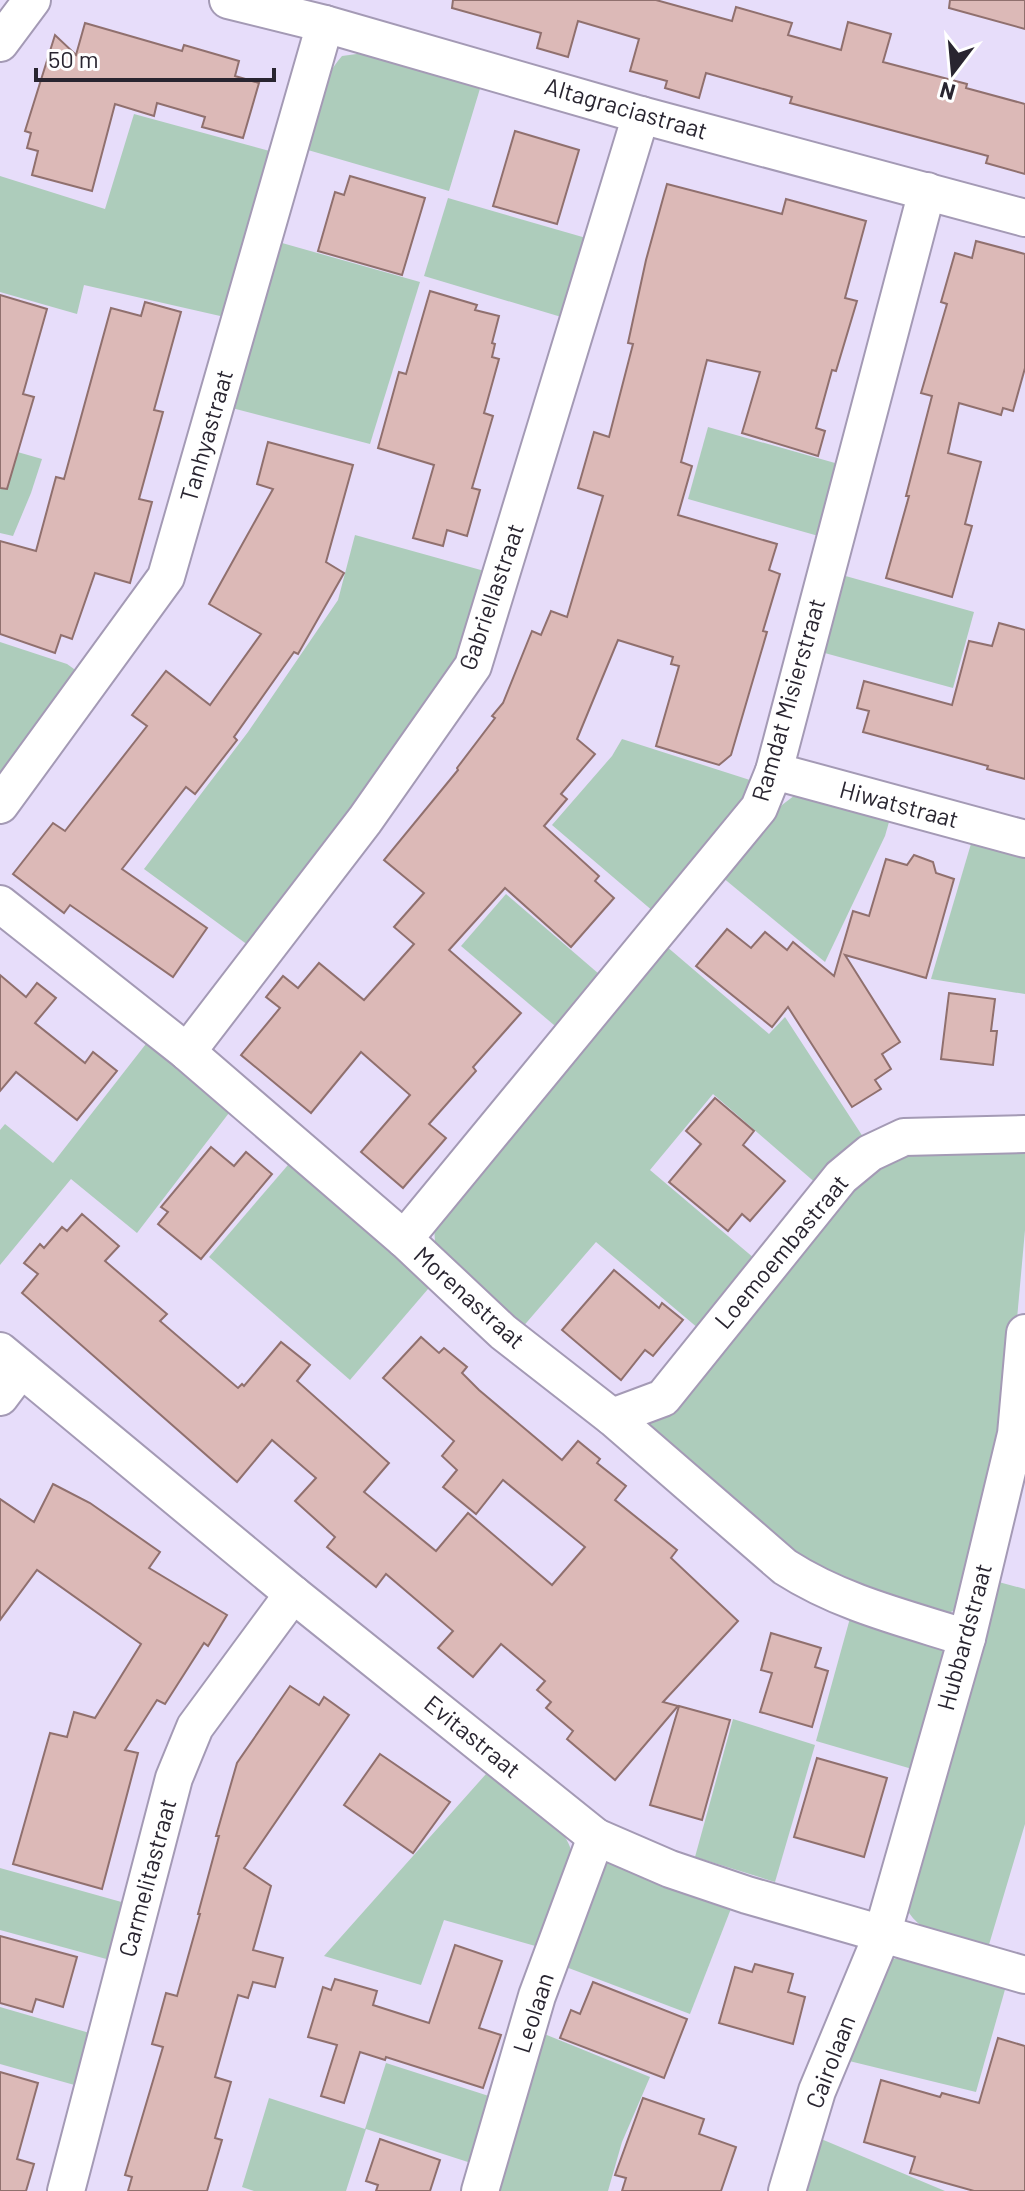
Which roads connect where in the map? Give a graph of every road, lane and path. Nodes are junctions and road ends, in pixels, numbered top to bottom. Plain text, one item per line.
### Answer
1 (32, 0) edge
2 (228, 0) edge
3 (325, 24) junction
4 (0, 43) edge
5 (641, 115) junction
6 (927, 191) junction
7 (1025, 218) edge
8 (774, 771) junction
9 (0, 805) edge
10 (1025, 839) edge
11 (0, 904) edge
12 (187, 1052) junction
13 (1025, 1134) edge
14 (404, 1239) junction
15 (1025, 1333) edge
16 (7, 1372) edge
17 (612, 1417) junction
18 (1020, 1434) edge
19 (293, 1594) junction
20 (967, 1638) junction
21 (596, 1837) junction
22 (882, 1935) junction
23 (1025, 1975) edge
24 (66, 2191) edge
25 (480, 2191) edge
26 (787, 2191) edge

1 - 4 street
2 - 3 street, Altagraciastraat
3 - 5 street, Altagraciastraat
3 - 9 street, Tanhyastraat
5 - 6 street, Altagraciastraat
5 - 12 street, Gabriellastraat
6 - 7 street, Altagraciastraat
6 - 8 street, Ramdat Misierstraat
8 - 10 street, Hiwatstraat
8 - 14 street, Ramdat Misierstraat
11 - 12 street, Morenastraat
12 - 14 street, Morenastraat
13 - 17 street, Loemoembastraat
14 - 17 street, Morenastraat
15 - 18 street, Hubbardstraat
16 - 19 street, Evitastraat
17 - 20 street, Morenastraat
18 - 20 street, Hubbardstraat
19 - 21 street, Evitastraat
19 - 24 street, Carmelitastraat
20 - 22 street, Hubbardstraat
21 - 22 street, Evitastraat
21 - 25 street, Leolaan
22 - 23 street, Evitastraat
22 - 26 street, Cairolaan

